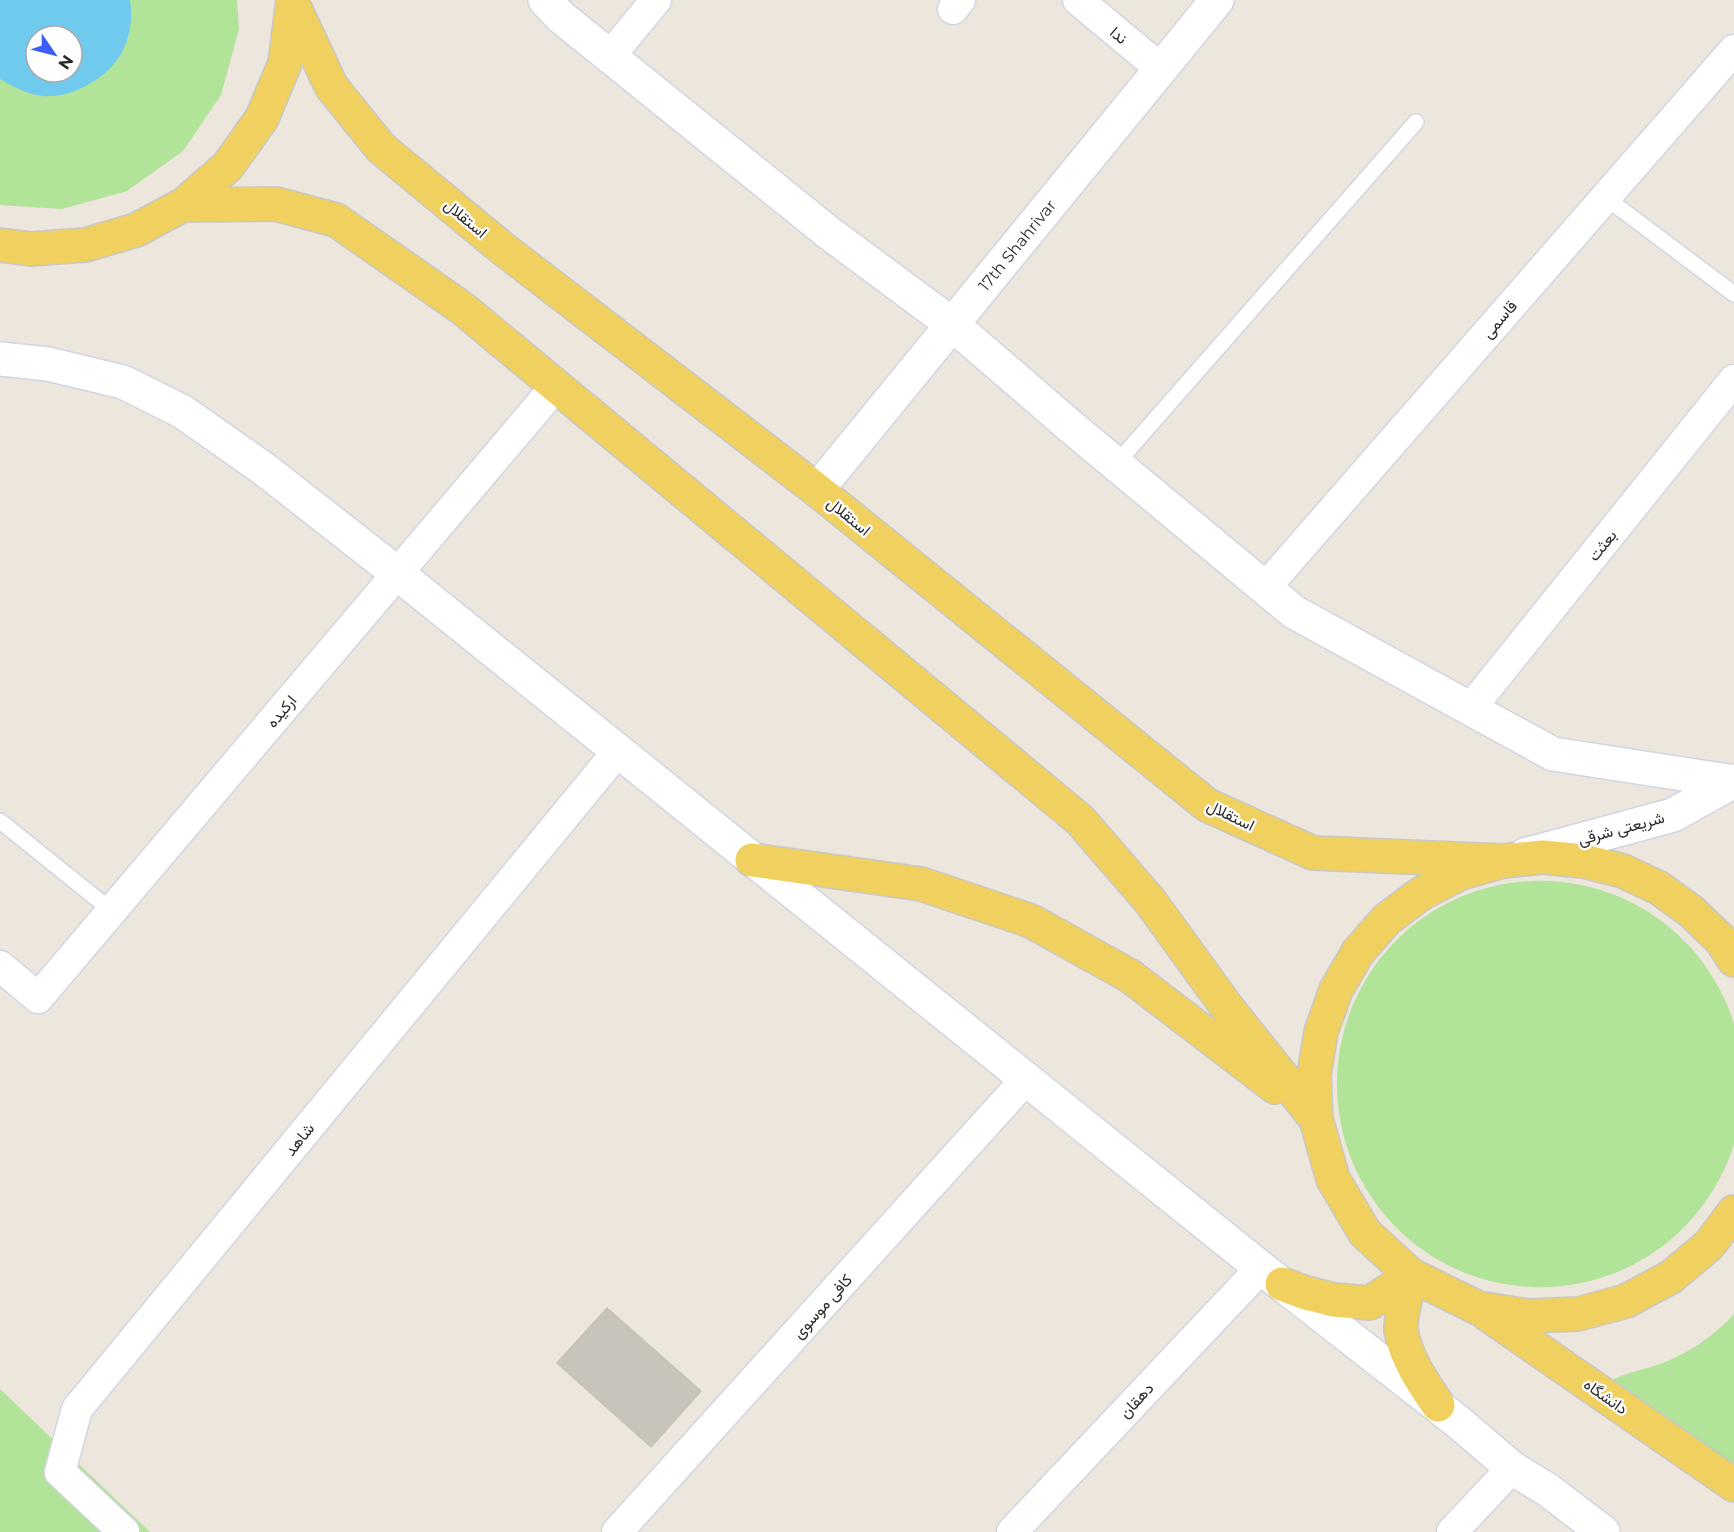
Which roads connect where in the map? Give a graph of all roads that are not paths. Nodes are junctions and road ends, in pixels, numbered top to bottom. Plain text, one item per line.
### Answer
1 (545, 0) edge
2 (656, 0) edge
3 (1078, 0) edge
4 (1217, 0) edge
5 (293, 2) edge
6 (1734, 50) edge
7 (610, 56) junction
8 (1161, 69) junction
9 (1416, 122) dead end
10 (1605, 197) junction
11 (183, 205) junction
12 (16, 247) edge
13 (0, 267) edge
14 (1734, 294) edge
15 (953, 325) junction
16 (0, 359) edge
17 (1734, 380) edge
18 (556, 386) junction
19 (1116, 464) junction
20 (817, 490) junction
21 (398, 574) junction
22 (1265, 588) junction
23 (1470, 709) junction
24 (618, 751) junction
25 (1734, 781) edge
26 (0, 821) edge
27 (752, 860) junction
28 (1503, 861) junction
29 (112, 911) junction
30 (1734, 960) edge
31 (0, 966) edge
32 (1026, 1079) junction
33 (1316, 1119) junction
34 (1734, 1212) edge
35 (1411, 1275) junction
36 (1271, 1276) junction
37 (1478, 1308) junction
38 (1437, 1405) junction
39 (1512, 1468) junction
40 (1734, 1485) edge
41 (1548, 1490) junction
42 (124, 1532) edge
43 (617, 1532) edge
44 (1012, 1532) edge
45 (1452, 1532) edge
46 (1589, 1532) edge
47 (1603, 1532) edge

1 - 7 street
2 - 7 street
3 - 8 street, ندا
4 - 8 street, 17th Shahrivar
5 - 11 main road
5 - 20 main road, استقلال
6 - 10 street, قاسمی
7 - 15 street
8 - 15 street, 17th Shahrivar
9 - 19 lane
10 - 14 lane
10 - 22 street, قاسمی
11 - 12 main road
11 - 18 main road
12 - 13 main road
15 - 19 street
15 - 20 street, 17th Shahrivar
16 - 21 street
17 - 23 street, بعثت
18 - 21 street, ارکیده
18 - 33 main road
19 - 22 street
20 - 28 main road, استقلال
21 - 24 street
21 - 29 street, ارکیده
22 - 23 street
23 - 25 street
24 - 27 street
24 - 42 street, شاهد
25 - 28 street, شریعتی شرقی
26 - 29 lane
27 - 32 street
27 - 33 main road
28 - 30 main road
28 - 33 main road
29 - 31 street, ارکیده
32 - 36 street
32 - 43 street, کافی موسوی
33 - 35 main road
34 - 37 main road
35 - 36 main road
35 - 37 main road
35 - 38 main road
36 - 38 street
36 - 44 street, دهقان
37 - 40 main road, دانشگاه
38 - 39 street
39 - 41 street
39 - 45 street
41 - 46 street
41 - 47 street

